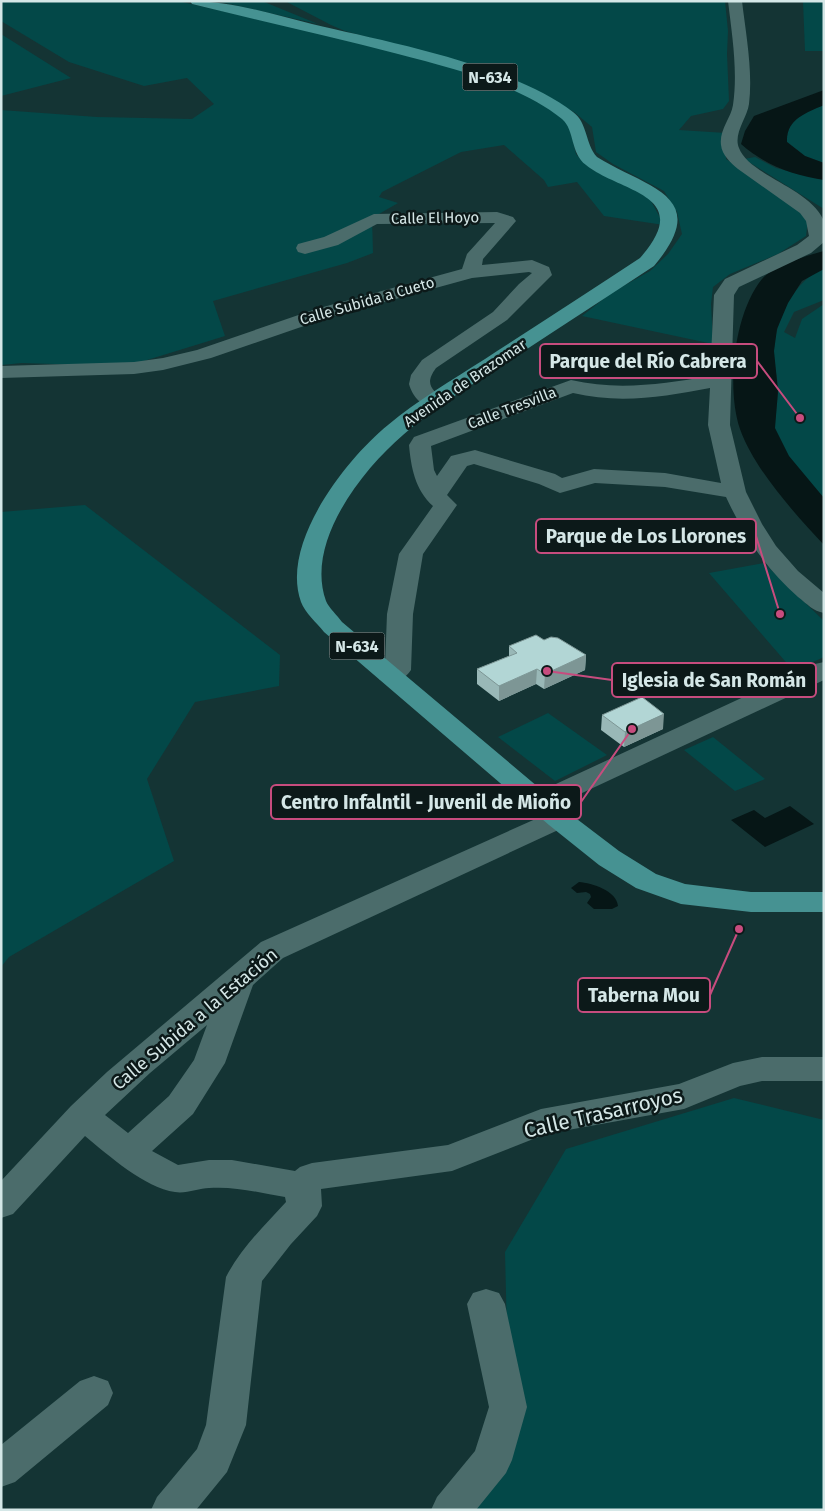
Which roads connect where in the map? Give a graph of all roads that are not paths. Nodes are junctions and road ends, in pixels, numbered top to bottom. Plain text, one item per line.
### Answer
1 (197, 1) edge
2 (735, 1) edge
3 (305, 248) dead end
4 (471, 272) junction
5 (1, 372) edge
6 (720, 380) junction
7 (433, 402) junction
8 (735, 492) junction
9 (435, 496) junction
10 (824, 606) edge
11 (824, 670) edge
12 (389, 674) junction
13 (550, 810) junction
14 (824, 902) edge
15 (239, 982) junction
16 (824, 1069) edge
17 (83, 1115) junction
18 (128, 1153) junction
19 (302, 1186) junction
20 (1, 1204) edge
21 (486, 1304) dead end
22 (94, 1393) dead end
23 (1, 1469) edge
24 (171, 1510) edge
25 (451, 1510) edge

1 - 7 highway, Avenida de Brazomar / N-634
2 - 6 street
3 - 4 street, Calle El Hoyo
4 - 5 street, Calle Subida a Cueto
4 - 7 street, Calle Subida a Cueto
6 - 8 street
6 - 9 street, Calle Tresvilla
7 - 12 highway, Avenida de Brazomar / N-634
8 - 9 street, Calle Tresvilla
8 - 10 street
9 - 12 street, Calle Tresvilla
11 - 13 street, Calle Subida a la Estación
12 - 13 highway, Avenida de Brazomar / N-634
13 - 14 highway, Avenida de Brazomar / N-634
13 - 15 street, Calle Subida a la Estación
15 - 17 street, Calle Subida a la Estación
15 - 18 street
16 - 19 street, Calle Trasarroyos
17 - 18 street
17 - 20 street, Calle Subida a la Estación
18 - 19 street
19 - 24 street
21 - 25 street
22 - 23 street

